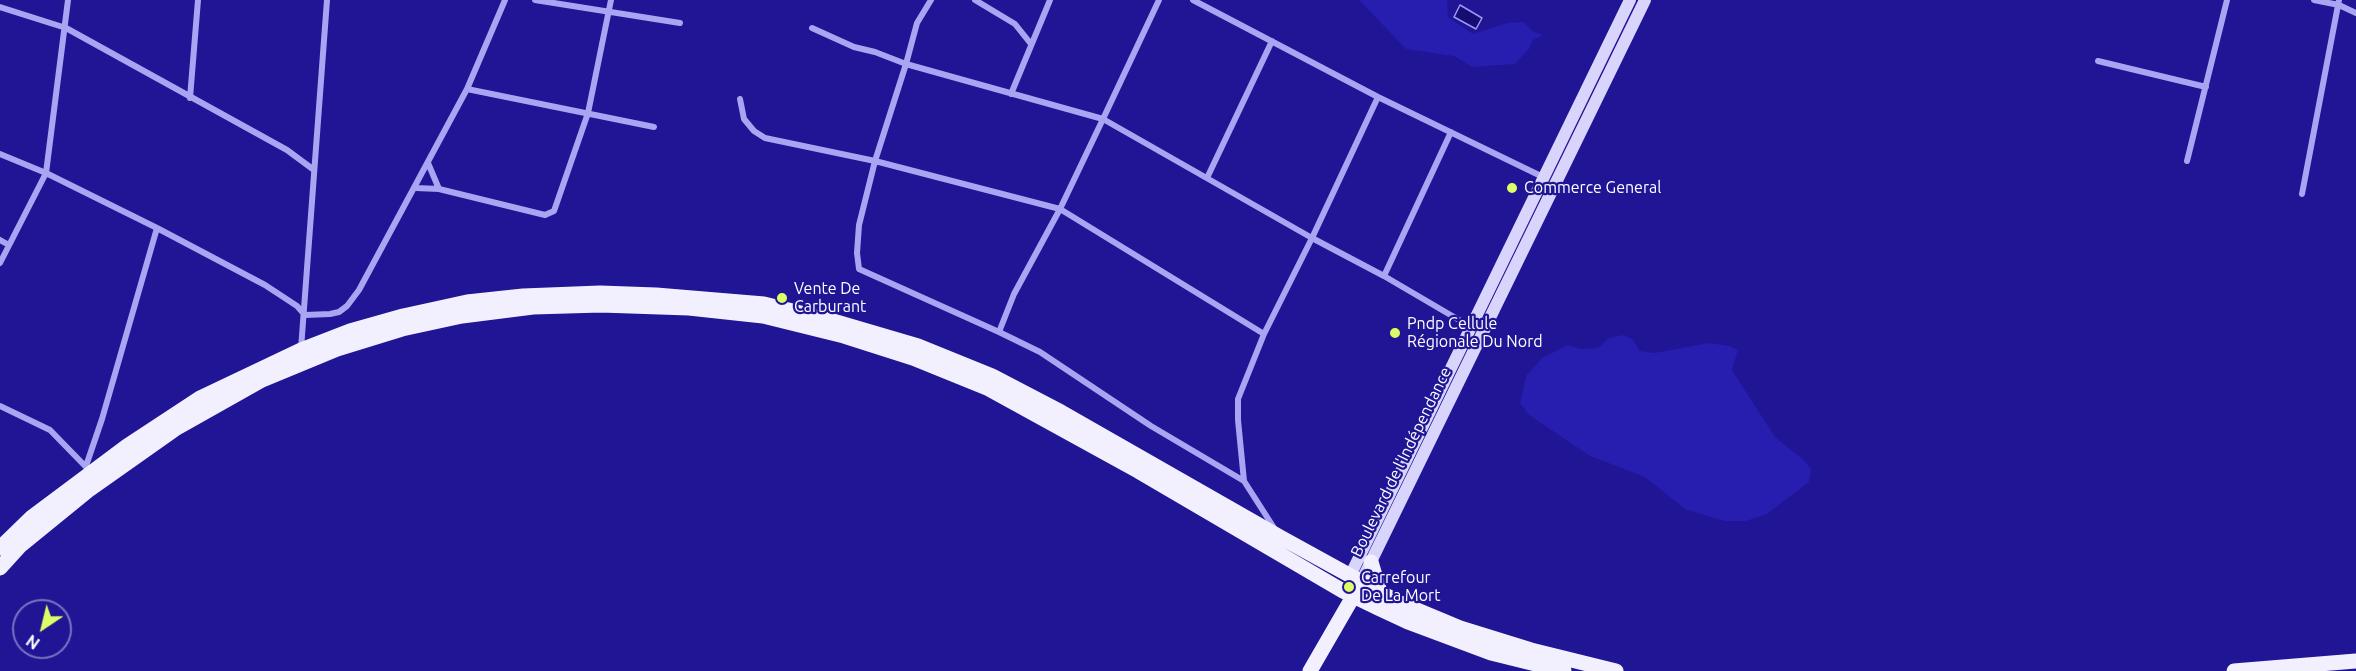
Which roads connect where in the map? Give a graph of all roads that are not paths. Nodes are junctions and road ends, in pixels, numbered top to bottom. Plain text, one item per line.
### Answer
1 (68, 0) edge
2 (198, 0) edge
3 (327, 0) edge
4 (505, 0) edge
5 (535, 0) edge
6 (611, 0) edge
7 (931, 0) edge
8 (975, 0) edge
9 (1050, 0) edge
10 (1159, 0) edge
11 (1193, 0) edge
12 (1630, 0) edge
13 (1645, 0) edge
14 (2227, 0) edge
15 (2314, 0) edge
16 (2339, 3) edge
17 (0, 7) edge
18 (610, 12) junction
19 (2356, 13) edge
20 (680, 23) dead end
21 (66, 28) junction
22 (812, 28) dead end
23 (1272, 41) junction
24 (1031, 44) junction
25 (2098, 61) dead end
26 (906, 64) junction
27 (2205, 87) junction
28 (467, 89) junction
29 (1011, 94) junction
30 (1378, 97) junction
31 (190, 98) junction
32 (740, 99) dead end
33 (588, 113) junction
34 (1103, 119) junction
35 (654, 127) dead end
36 (1451, 132) junction
37 (0, 154) edge
38 (875, 161) junction
39 (2187, 161) dead end
40 (428, 163) junction
41 (314, 170) junction
42 (46, 173) junction
43 (1543, 177) junction
44 (1207, 178) junction
45 (416, 188) junction
46 (439, 189) junction
47 (2302, 194) dead end
48 (1060, 209) junction
49 (157, 228) junction
50 (1312, 238) junction
51 (0, 240) edge
52 (9, 245) junction
53 (0, 263) edge
54 (1384, 276) junction
55 (305, 315) junction
56 (1471, 327) junction
57 (999, 332) junction
58 (1264, 333) junction
59 (301, 350) junction
60 (0, 406) edge
61 (88, 469) junction
62 (1244, 481) junction
63 (1280, 537) junction
64 (0, 548) edge
65 (1371, 562) junction
66 (0, 568) edge
67 (1352, 586) junction
68 (1380, 592) junction
69 (2356, 661) edge
70 (1310, 671) edge
71 (1564, 671) edge
72 (1616, 671) edge
73 (2234, 671) edge

1 - 21 street
2 - 31 street
3 - 41 street
4 - 28 street
5 - 18 street
6 - 18 street
7 - 26 street
8 - 24 street
9 - 24 street
10 - 34 street
11 - 23 street
12 - 43 main road, Boulevard de l'Indépendance
13 - 65 main road, Boulevard de l'Indépendance
14 - 27 street
15 - 16 street
16 - 19 street
16 - 47 street
17 - 21 street
18 - 20 street
18 - 33 street
21 - 31 street
21 - 42 street
22 - 26 street
23 - 30 street
23 - 44 street
24 - 29 street
25 - 27 street
26 - 29 street
26 - 38 street
27 - 39 street
28 - 33 street
28 - 40 street
29 - 34 street
30 - 36 street
30 - 50 street
31 - 41 street
32 - 38 street
33 - 35 street
33 - 46 street
34 - 44 street
34 - 48 street
36 - 43 street
36 - 54 street
37 - 42 street
38 - 48 street
38 - 57 street
40 - 45 street
40 - 46 street
41 - 55 street
42 - 49 street
42 - 52 street
43 - 56 main road, Boulevard de l'Indépendance
44 - 50 street
45 - 46 street
45 - 55 street
48 - 57 street
48 - 58 street
49 - 55 street
49 - 61 street
50 - 54 street
50 - 58 street
51 - 52 street
52 - 53 street
54 - 56 street
55 - 59 street
56 - 67 main road, Boulevard de l'Indépendance
57 - 62 street
58 - 62 street
59 - 61 main road
59 - 63 main road
60 - 61 street
61 - 64 main road
62 - 63 street
63 - 67 main road
65 - 67 main road, Boulevard de l'Indépendance
65 - 68 main road
66 - 67 main road
67 - 68 main road
67 - 70 main road
67 - 71 main road
68 - 72 main road
69 - 73 main road

